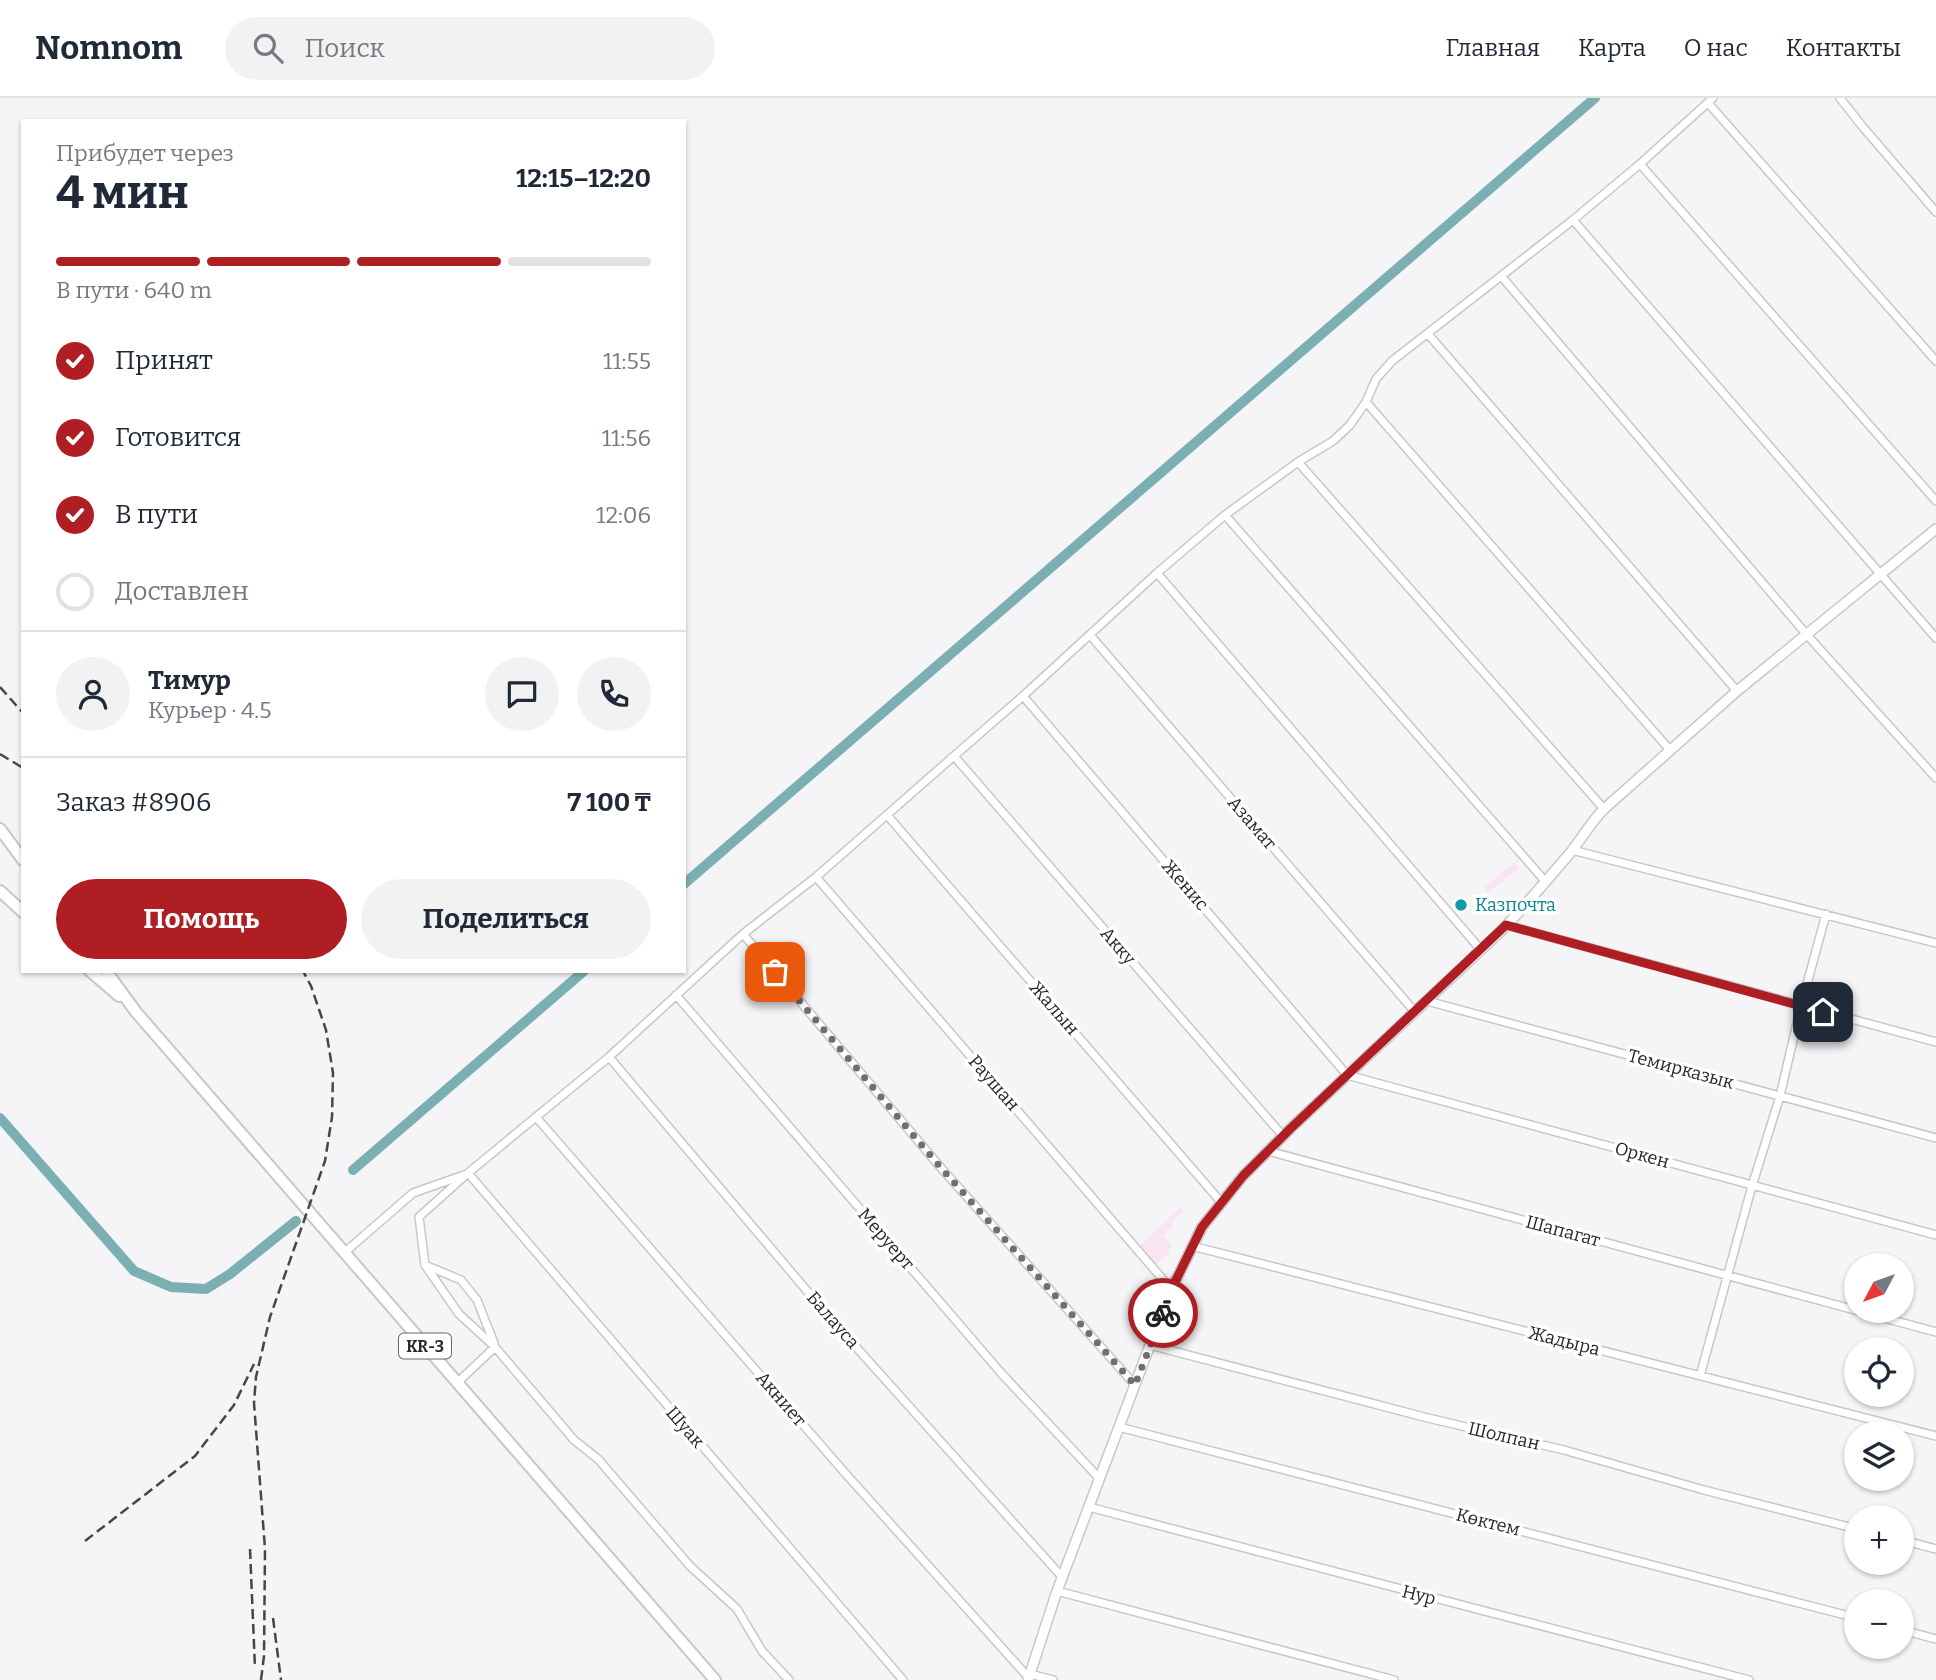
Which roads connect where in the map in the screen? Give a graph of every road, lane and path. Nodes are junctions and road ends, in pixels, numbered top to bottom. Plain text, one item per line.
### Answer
1 (1840, 98) edge
2 (1711, 100) edge
3 (1640, 164) junction
4 (1936, 212) edge
5 (1573, 220) junction
6 (1502, 277) junction
7 (1428, 334) junction
8 (1936, 361) edge
9 (1366, 402) junction
10 (1298, 462) junction
11 (1936, 501) edge
12 (1225, 515) junction
13 (1936, 529) edge
14 (1157, 573) junction
15 (1880, 576) junction
16 (1090, 635) junction
17 (1807, 635) junction
18 (1936, 638) edge
19 (1737, 691) junction
20 (1023, 696) junction
21 (1669, 749) junction
22 (954, 757) junction
23 (1936, 778) edge
24 (1604, 809) junction
25 (887, 815) junction
26 (0, 829) edge
27 (1572, 850) junction
28 (21, 857) edge
29 (816, 877) junction
30 (1545, 881) junction
31 (0, 891) edge
32 (21, 910) edge
33 (1826, 914) junction
34 (1506, 925) junction
35 (743, 934) junction
36 (1936, 943) edge
37 (1481, 950) junction
38 (92, 973) edge
39 (107, 973) edge
40 (676, 995) junction
41 (1427, 1001) junction
42 (1801, 1006) junction
43 (136, 1012) junction
44 (1415, 1012) junction
45 (1936, 1042) edge
46 (609, 1057) junction
47 (1348, 1075) junction
48 (1780, 1096) junction
49 (536, 1117) junction
50 (1283, 1136) junction
51 (1936, 1138) edge
52 (1268, 1151) junction
53 (468, 1173) junction
54 (1752, 1186) junction
55 (1221, 1202) junction
56 (1936, 1235) edge
57 (1192, 1246) junction
58 (344, 1253) junction
59 (425, 1265) junction
60 (1727, 1276) junction
61 (1172, 1290) junction
62 (1936, 1332) edge
63 (1150, 1345) junction
64 (495, 1347) junction
65 (1700, 1376) junction
66 (457, 1382) junction
67 (1135, 1385) junction
68 (1119, 1427) junction
69 (1936, 1436) edge
70 (1099, 1478) junction
71 (1089, 1507) junction
72 (1844, 1526) edge
73 (1914, 1543) edge
74 (1936, 1549) edge
75 (1063, 1578) junction
76 (1057, 1591) junction
77 (1844, 1615) edge
78 (1914, 1633) edge
79 (1936, 1639) edge
80 (1029, 1677) edge
81 (715, 1680) edge
82 (789, 1680) edge
83 (903, 1680) edge
84 (1053, 1680) edge
85 (1394, 1680) edge
86 (1749, 1680) edge

1 - 4 street
2 - 3 street
2 - 8 street
3 - 5 street
3 - 11 street
5 - 6 street
5 - 15 street
6 - 7 street
6 - 17 street
7 - 9 street
7 - 19 street
9 - 10 street
9 - 21 street
10 - 12 street
10 - 24 street
12 - 14 street
12 - 30 street
13 - 15 street
14 - 16 street
14 - 37 street
15 - 17 street
15 - 18 street
16 - 20 street
16 - 44 street, Азамат
17 - 19 street
17 - 23 street
19 - 21 street
20 - 22 street
20 - 47 street, Женис
21 - 24 street
22 - 25 street
22 - 50 street, Акку
24 - 27 street
25 - 29 street
25 - 55 street, Жалын
26 - 28 main road
27 - 30 street
27 - 33 street
29 - 35 street
29 - 61 street, Раушан
30 - 34 street
31 - 32 main road
33 - 36 street
33 - 42 street
34 - 37 street
34 - 42 street
35 - 40 street
35 - 67 street
37 - 41 street
38 - 43 main road, KR-3
39 - 43 main road, KR-3
40 - 46 street
40 - 70 street, Меруерт
41 - 44 street
41 - 48 street, Темирказык
42 - 45 street
42 - 48 street
43 - 58 main road, KR-3
44 - 47 street
46 - 49 street
46 - 75 street, Балауса
47 - 50 street
47 - 54 street, Оркен
48 - 51 street, Темирказык
48 - 54 street
49 - 53 street
49 - 80 street, Акниет
50 - 52 street
52 - 55 street
52 - 60 street, Шапагат
53 - 58 street
53 - 59 street
53 - 83 street, Шуак
54 - 56 street, Оркен
54 - 60 street
55 - 57 street
57 - 61 street
57 - 65 street, Жадыра
58 - 66 main road, KR-3
59 - 64 street
59 - 64 street
60 - 62 street, Шапагат
60 - 65 street
61 - 63 street
63 - 67 street
63 - 72 street, Шолпан
64 - 66 street
64 - 82 street
65 - 69 street, Жадыра
66 - 81 main road, KR-3
67 - 68 street
68 - 70 street
68 - 77 street, Көктем
70 - 71 street
71 - 75 street
71 - 86 street, Нур
73 - 74 street
75 - 76 street
76 - 80 street
76 - 85 street
78 - 79 street
80 - 84 street

